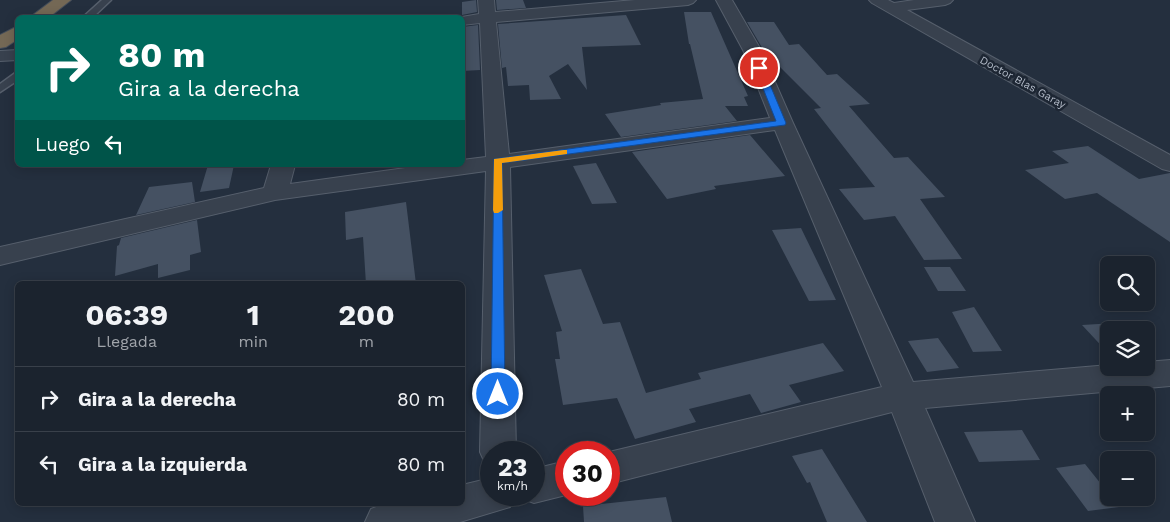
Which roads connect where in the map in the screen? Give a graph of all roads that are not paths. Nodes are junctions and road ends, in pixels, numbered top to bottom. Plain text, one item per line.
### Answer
1 (63, 0) edge
2 (107, 0) edge
3 (688, 0) edge
4 (724, 0) edge
5 (945, 0) edge
6 (884, 4) edge
7 (487, 9) edge
8 (41, 15) edge
9 (90, 15) edge
10 (465, 19) edge
11 (15, 33) edge
12 (0, 43) edge
13 (15, 55) edge
14 (0, 56) edge
15 (15, 76) edge
16 (0, 89) edge
17 (782, 123) junction
18 (498, 161) junction
19 (1170, 164) edge
20 (465, 166) edge
21 (282, 167) edge
22 (456, 167) edge
23 (275, 193) junction
24 (0, 256) edge
25 (1170, 373) edge
26 (903, 396) junction
27 (498, 441) edge
28 (620, 465) edge
29 (480, 499) edge
30 (465, 502) edge
31 (449, 506) edge
32 (385, 522) edge
33 (955, 522) edge

1 - 8 highway
2 - 9 lane
3 - 7 street
4 - 17 street
5 - 6 street
6 - 19 street, Doctor Blas Garay
7 - 10 street
7 - 18 street
11 - 12 highway
13 - 14 street
15 - 16 lane
17 - 18 street
17 - 26 street
18 - 20 street
18 - 27 street
21 - 23 street
22 - 23 street
23 - 24 street
25 - 26 street
26 - 28 street
26 - 33 street
29 - 30 street
31 - 32 street

